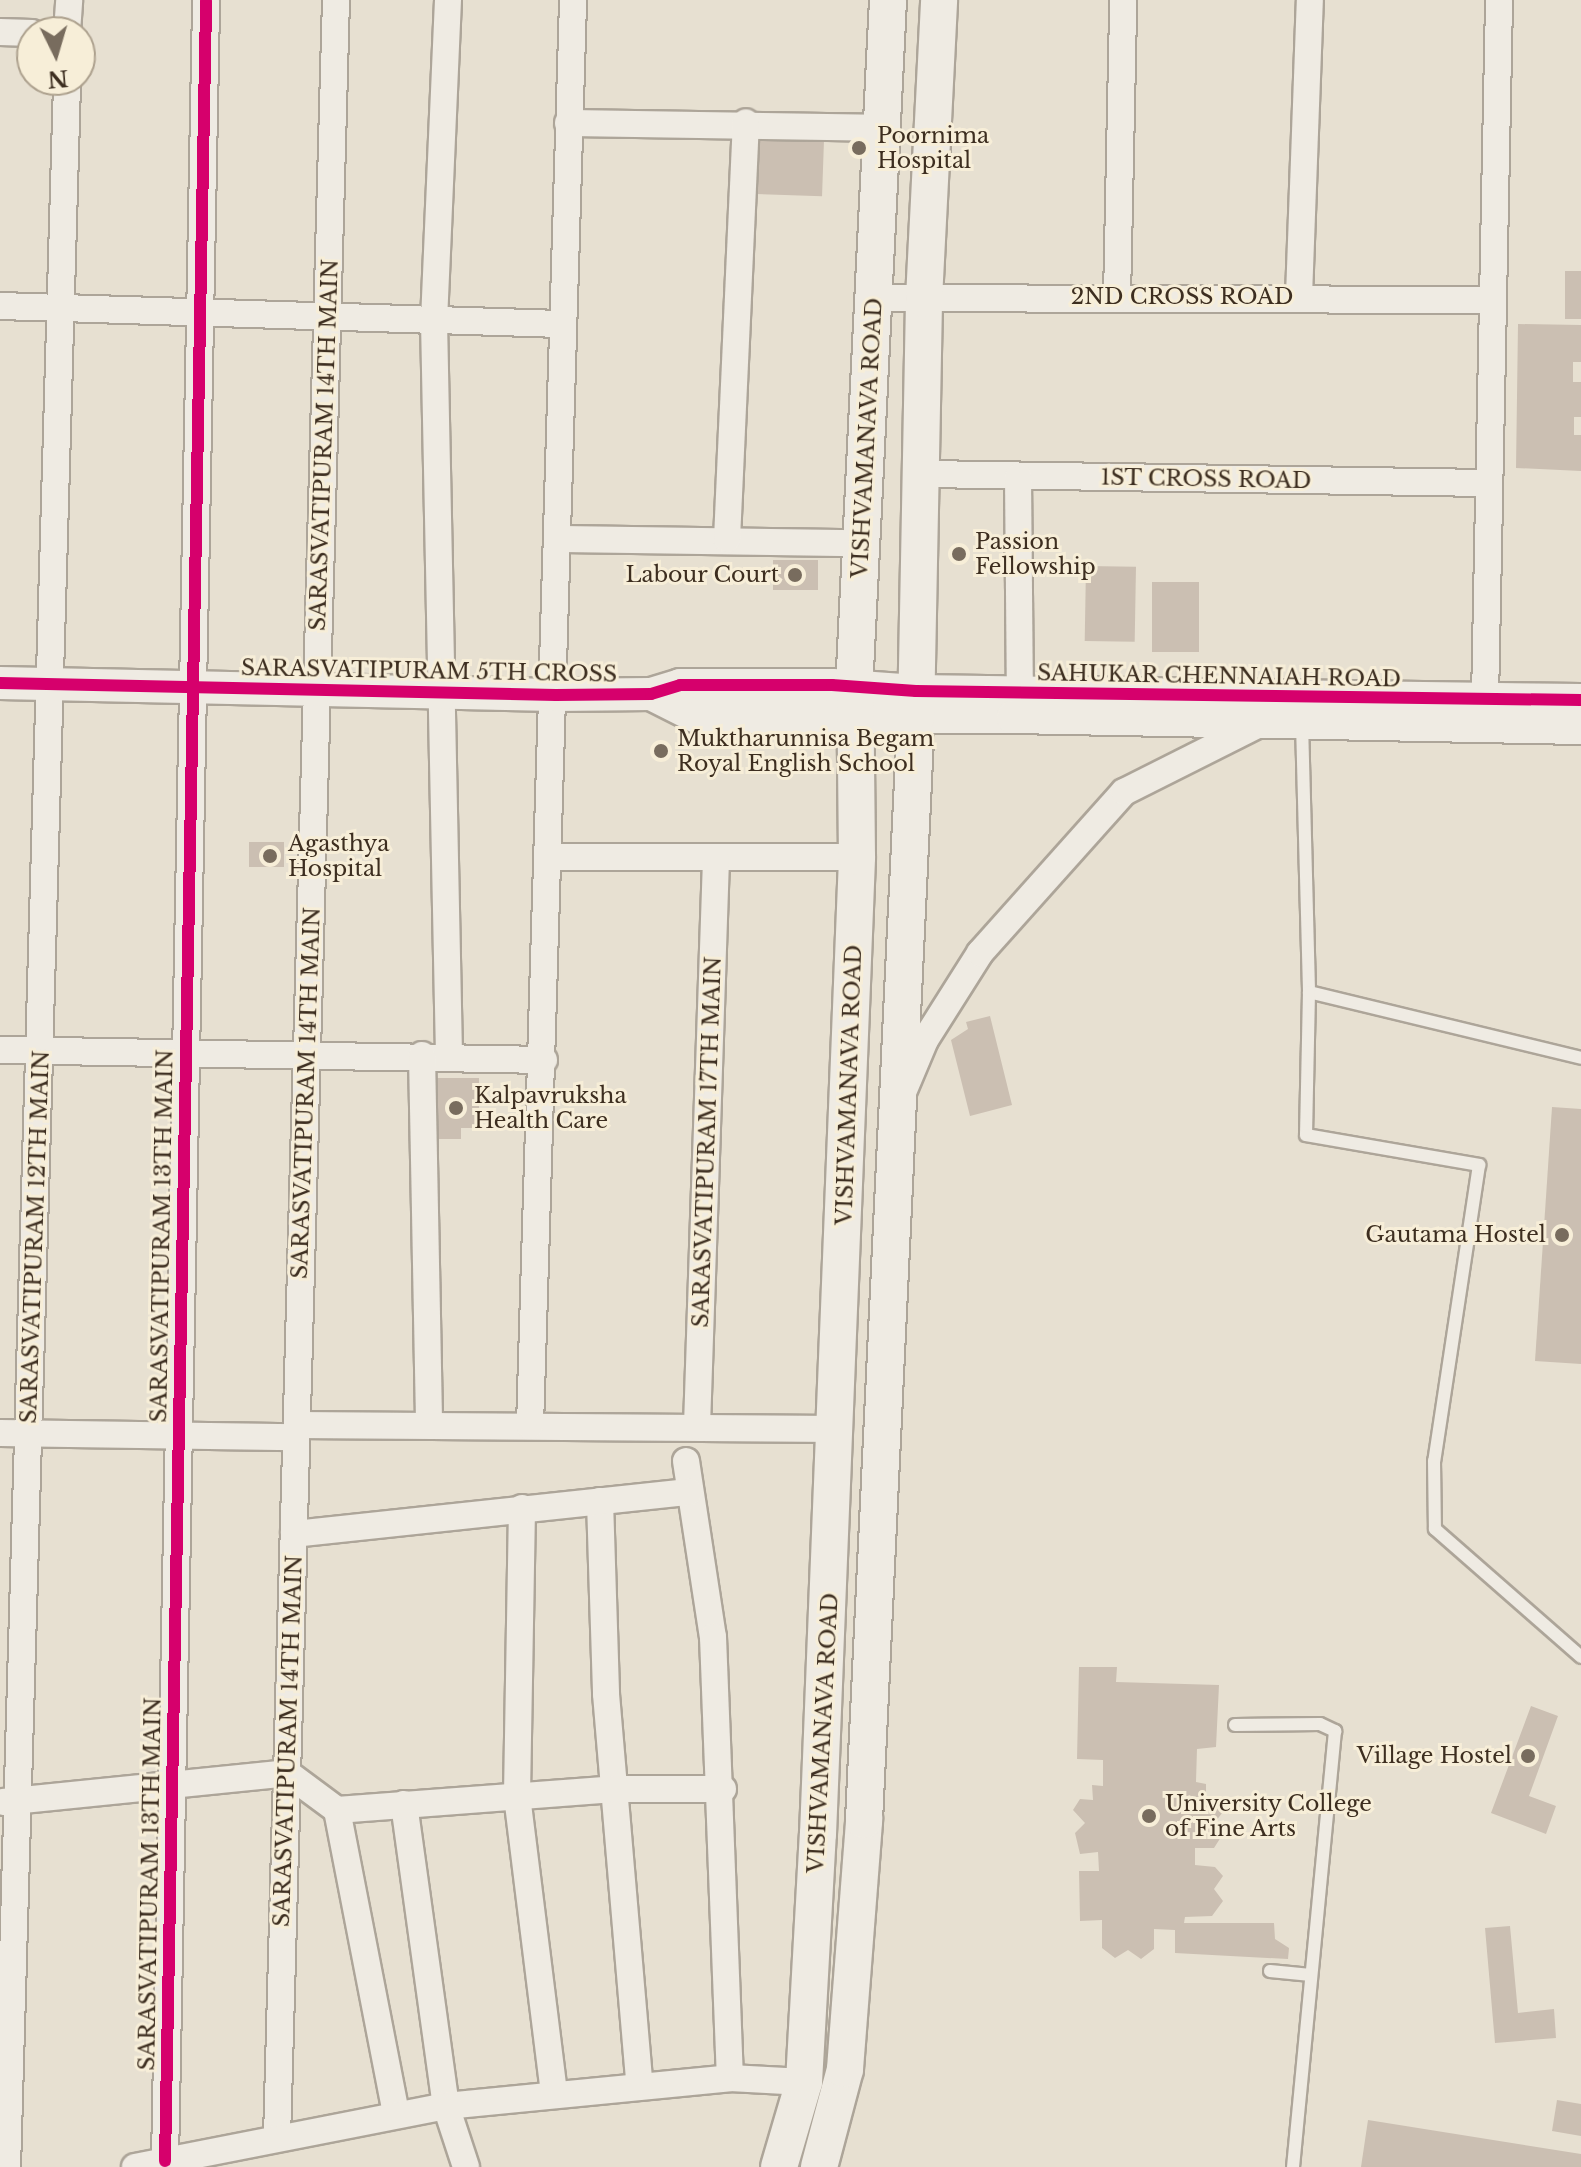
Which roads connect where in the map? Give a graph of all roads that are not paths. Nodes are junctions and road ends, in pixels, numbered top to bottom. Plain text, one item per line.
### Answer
1 (206, 0) edge
2 (336, 0) edge
3 (448, 0) edge
4 (573, 0) edge
5 (888, 0) edge
6 (939, 0) edge
7 (1123, 0) edge
8 (1310, 0) edge
9 (1499, 0) edge
10 (67, 96) edge
11 (746, 122) junction
12 (568, 123) junction
13 (878, 128) junction
14 (1299, 296) junction
15 (874, 298) junction
16 (1117, 298) junction
17 (924, 299) junction
18 (1491, 300) junction
19 (0, 306) edge
20 (64, 308) junction
21 (198, 312) junction
22 (328, 316) junction
23 (434, 321) junction
24 (561, 324) junction
25 (925, 474) junction
26 (1018, 477) junction
27 (1487, 483) junction
28 (558, 539) junction
29 (727, 539) junction
30 (862, 543) junction
31 (0, 683) edge
32 (52, 684) junction
33 (191, 688) junction
34 (317, 691) junction
35 (446, 693) junction
36 (1020, 693) junction
37 (556, 695) junction
38 (1485, 699) junction
39 (1581, 700) edge
40 (855, 704) junction
41 (916, 705) junction
42 (1263, 722) junction
43 (1302, 723) junction
44 (1581, 728) edge
45 (551, 857) junction
46 (857, 857) junction
47 (716, 859) junction
48 (1309, 992) junction
49 (0, 1050) edge
50 (41, 1051) junction
51 (185, 1054) junction
52 (307, 1055) junction
53 (422, 1055) junction
54 (449, 1058) junction
55 (1581, 1058) edge
56 (544, 1060) junction
57 (896, 1109) junction
58 (429, 1425) junction
59 (530, 1426) junction
60 (697, 1426) junction
61 (838, 1429) junction
62 (296, 1431) junction
63 (0, 1433) edge
64 (29, 1433) junction
65 (178, 1435) junction
66 (686, 1461) dead end
67 (690, 1492) junction
68 (600, 1501) junction
69 (522, 1508) junction
70 (294, 1534) junction
71 (1581, 1657) edge
72 (1235, 1725) dead end
73 (287, 1773) junction
74 (172, 1784) junction
75 (614, 1789) junction
76 (723, 1789) junction
77 (517, 1796) junction
78 (9, 1801) edge
79 (404, 1804) junction
80 (337, 1810) junction
81 (1270, 1971) dead end
82 (1311, 1975) junction
83 (730, 2078) junction
84 (804, 2082) junction
85 (640, 2087) junction
86 (554, 2095) junction
87 (446, 2106) junction
88 (396, 2113) junction
89 (277, 2138) junction
90 (165, 2161) junction
91 (7, 2167) edge
92 (135, 2167) edge
93 (466, 2167) edge
94 (779, 2167) edge
95 (819, 2167) edge
96 (1293, 2167) edge

1 - 21 street, SARASVATIPURAM 13TH MAIN
2 - 22 street, SARASVATIPURAM 14TH MAIN
3 - 23 street
4 - 12 street
5 - 13 main road, VISHVAMANAVA ROAD
6 - 17 main road, VISHVAMANAVA ROAD
7 - 16 street
8 - 14 street
9 - 18 street
10 - 20 street, SARASVATIPURAM 12TH MAIN
11 - 12 street
11 - 13 street
11 - 29 street
12 - 24 street
13 - 15 main road, VISHVAMANAVA ROAD
14 - 16 street, 2ND CROSS ROAD
14 - 18 street, 2ND CROSS ROAD
15 - 17 street, 2ND CROSS ROAD
15 - 30 main road, VISHVAMANAVA ROAD
16 - 17 street, 2ND CROSS ROAD
17 - 25 main road, VISHVAMANAVA ROAD
18 - 27 street
19 - 20 street
20 - 21 street
20 - 32 street, SARASVATIPURAM 12TH MAIN
21 - 22 street
21 - 33 street, SARASVATIPURAM 13TH MAIN
22 - 23 street
22 - 34 street, SARASVATIPURAM 14TH MAIN
23 - 24 street
23 - 35 street
24 - 28 street
25 - 26 street, 1ST CROSS ROAD
25 - 41 main road, VISHVAMANAVA ROAD
26 - 27 street, 1ST CROSS ROAD
26 - 36 street
27 - 38 street
28 - 29 street
28 - 37 street
29 - 30 street
30 - 40 main road, VISHVAMANAVA ROAD
31 - 32 street, SARASVATIPURAM 5TH CROSS
32 - 33 street, SARASVATIPURAM 5TH CROSS
32 - 50 street, SARASVATIPURAM 12TH MAIN
33 - 34 street, SARASVATIPURAM 5TH CROSS
33 - 51 street, SARASVATIPURAM 13TH MAIN
34 - 35 street, SARASVATIPURAM 5TH CROSS
34 - 52 street, SARASVATIPURAM 14TH MAIN
35 - 37 street, SARASVATIPURAM 5TH CROSS
35 - 54 street
36 - 38 street, SAHUKAR CHENNAIAH ROAD
36 - 41 street, SAHUKAR CHENNAIAH ROAD
37 - 40 street, SARASVATIPURAM 5TH CROSS
37 - 45 street
38 - 39 street, SAHUKAR CHENNAIAH ROAD
40 - 41 street, SAHUKAR CHENNAIAH ROAD
40 - 46 main road, VISHVAMANAVA ROAD
41 - 42 street, SAHUKAR CHENNAIAH ROAD
41 - 57 main road, VISHVAMANAVA ROAD
42 - 43 street, SAHUKAR CHENNAIAH ROAD
42 - 57 street
43 - 44 street, SAHUKAR CHENNAIAH ROAD
43 - 48 lane
45 - 47 street
45 - 56 street
46 - 47 street
46 - 61 main road, VISHVAMANAVA ROAD
47 - 60 street, SARASVATIPURAM 17TH MAIN
48 - 55 lane
48 - 71 lane
49 - 50 street
50 - 51 street
50 - 64 street, SARASVATIPURAM 12TH MAIN
51 - 52 street
51 - 65 street, SARASVATIPURAM 13TH MAIN
52 - 53 street
52 - 62 street, SARASVATIPURAM 14TH MAIN
53 - 54 street
53 - 58 street
54 - 56 street
56 - 59 street
57 - 95 main road, VISHVAMANAVA ROAD
58 - 59 street
58 - 62 street
59 - 60 street
60 - 61 street
61 - 84 main road, VISHVAMANAVA ROAD
62 - 65 street
62 - 70 street, SARASVATIPURAM 14TH MAIN
63 - 64 street
64 - 65 street
64 - 78 street, SARASVATIPURAM 12TH MAIN
65 - 74 street, SARASVATIPURAM 13TH MAIN
66 - 67 street
67 - 68 street
67 - 76 street
68 - 69 street
68 - 75 street
69 - 70 street
69 - 77 street
70 - 73 street, SARASVATIPURAM 14TH MAIN
72 - 82 lane
73 - 74 street
73 - 80 street
73 - 89 street, SARASVATIPURAM 14TH MAIN
74 - 78 street
74 - 90 street, SARASVATIPURAM 13TH MAIN
75 - 76 street
75 - 77 street
75 - 85 street
76 - 83 street
77 - 79 street
77 - 86 street
78 - 91 street, SARASVATIPURAM 12TH MAIN
79 - 80 street
79 - 87 street
80 - 88 street
81 - 82 lane
82 - 96 lane
83 - 84 street
83 - 85 street
84 - 94 main road, VISHVAMANAVA ROAD
85 - 86 street
86 - 87 street
87 - 88 street
87 - 93 street
88 - 89 street
89 - 90 street
90 - 92 street

